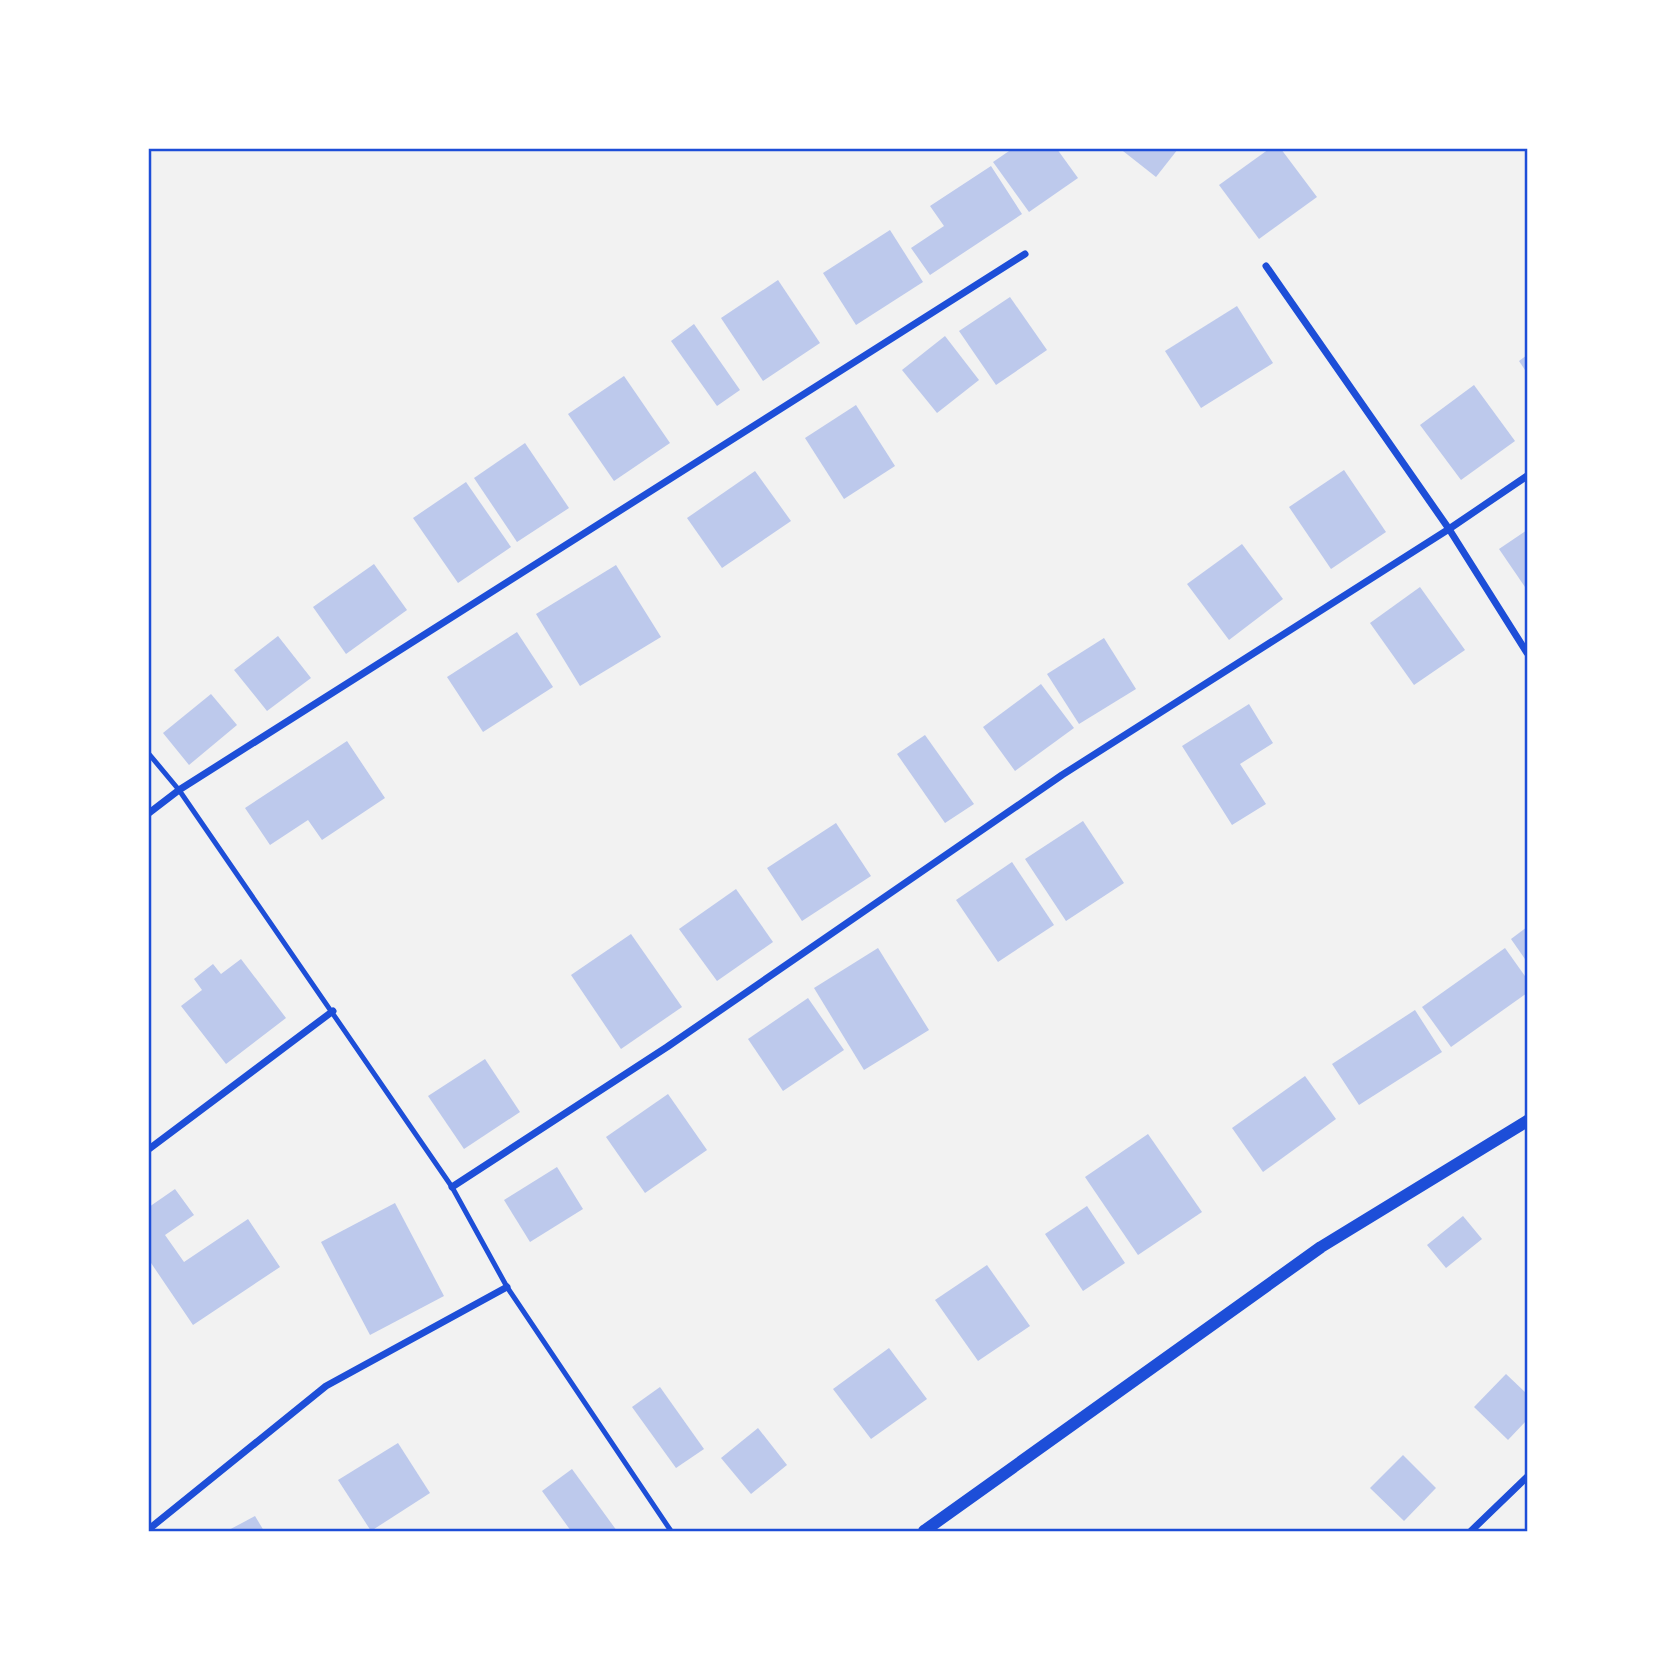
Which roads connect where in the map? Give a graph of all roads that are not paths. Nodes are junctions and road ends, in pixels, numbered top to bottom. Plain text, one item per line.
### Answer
1 (1025, 254) dead end
2 (1266, 266) dead end
3 (1527, 476) edge
4 (1449, 529) junction
5 (1527, 653) edge
6 (149, 754) edge
7 (179, 790) junction
8 (149, 813) edge
9 (333, 1011) junction
10 (1527, 1121) edge
11 (149, 1149) edge
12 (452, 1186) junction
13 (507, 1287) junction
14 (1527, 1477) edge
15 (149, 1529) edge
16 (671, 1531) edge
17 (924, 1531) edge
18 (1471, 1531) edge

1 - 7 street
2 - 4 street
3 - 4 street
4 - 5 street
4 - 12 street
6 - 7 lane
7 - 8 street
7 - 9 lane
9 - 11 street
9 - 12 lane
10 - 17 street
12 - 13 lane
13 - 15 street
13 - 16 lane
14 - 18 street

